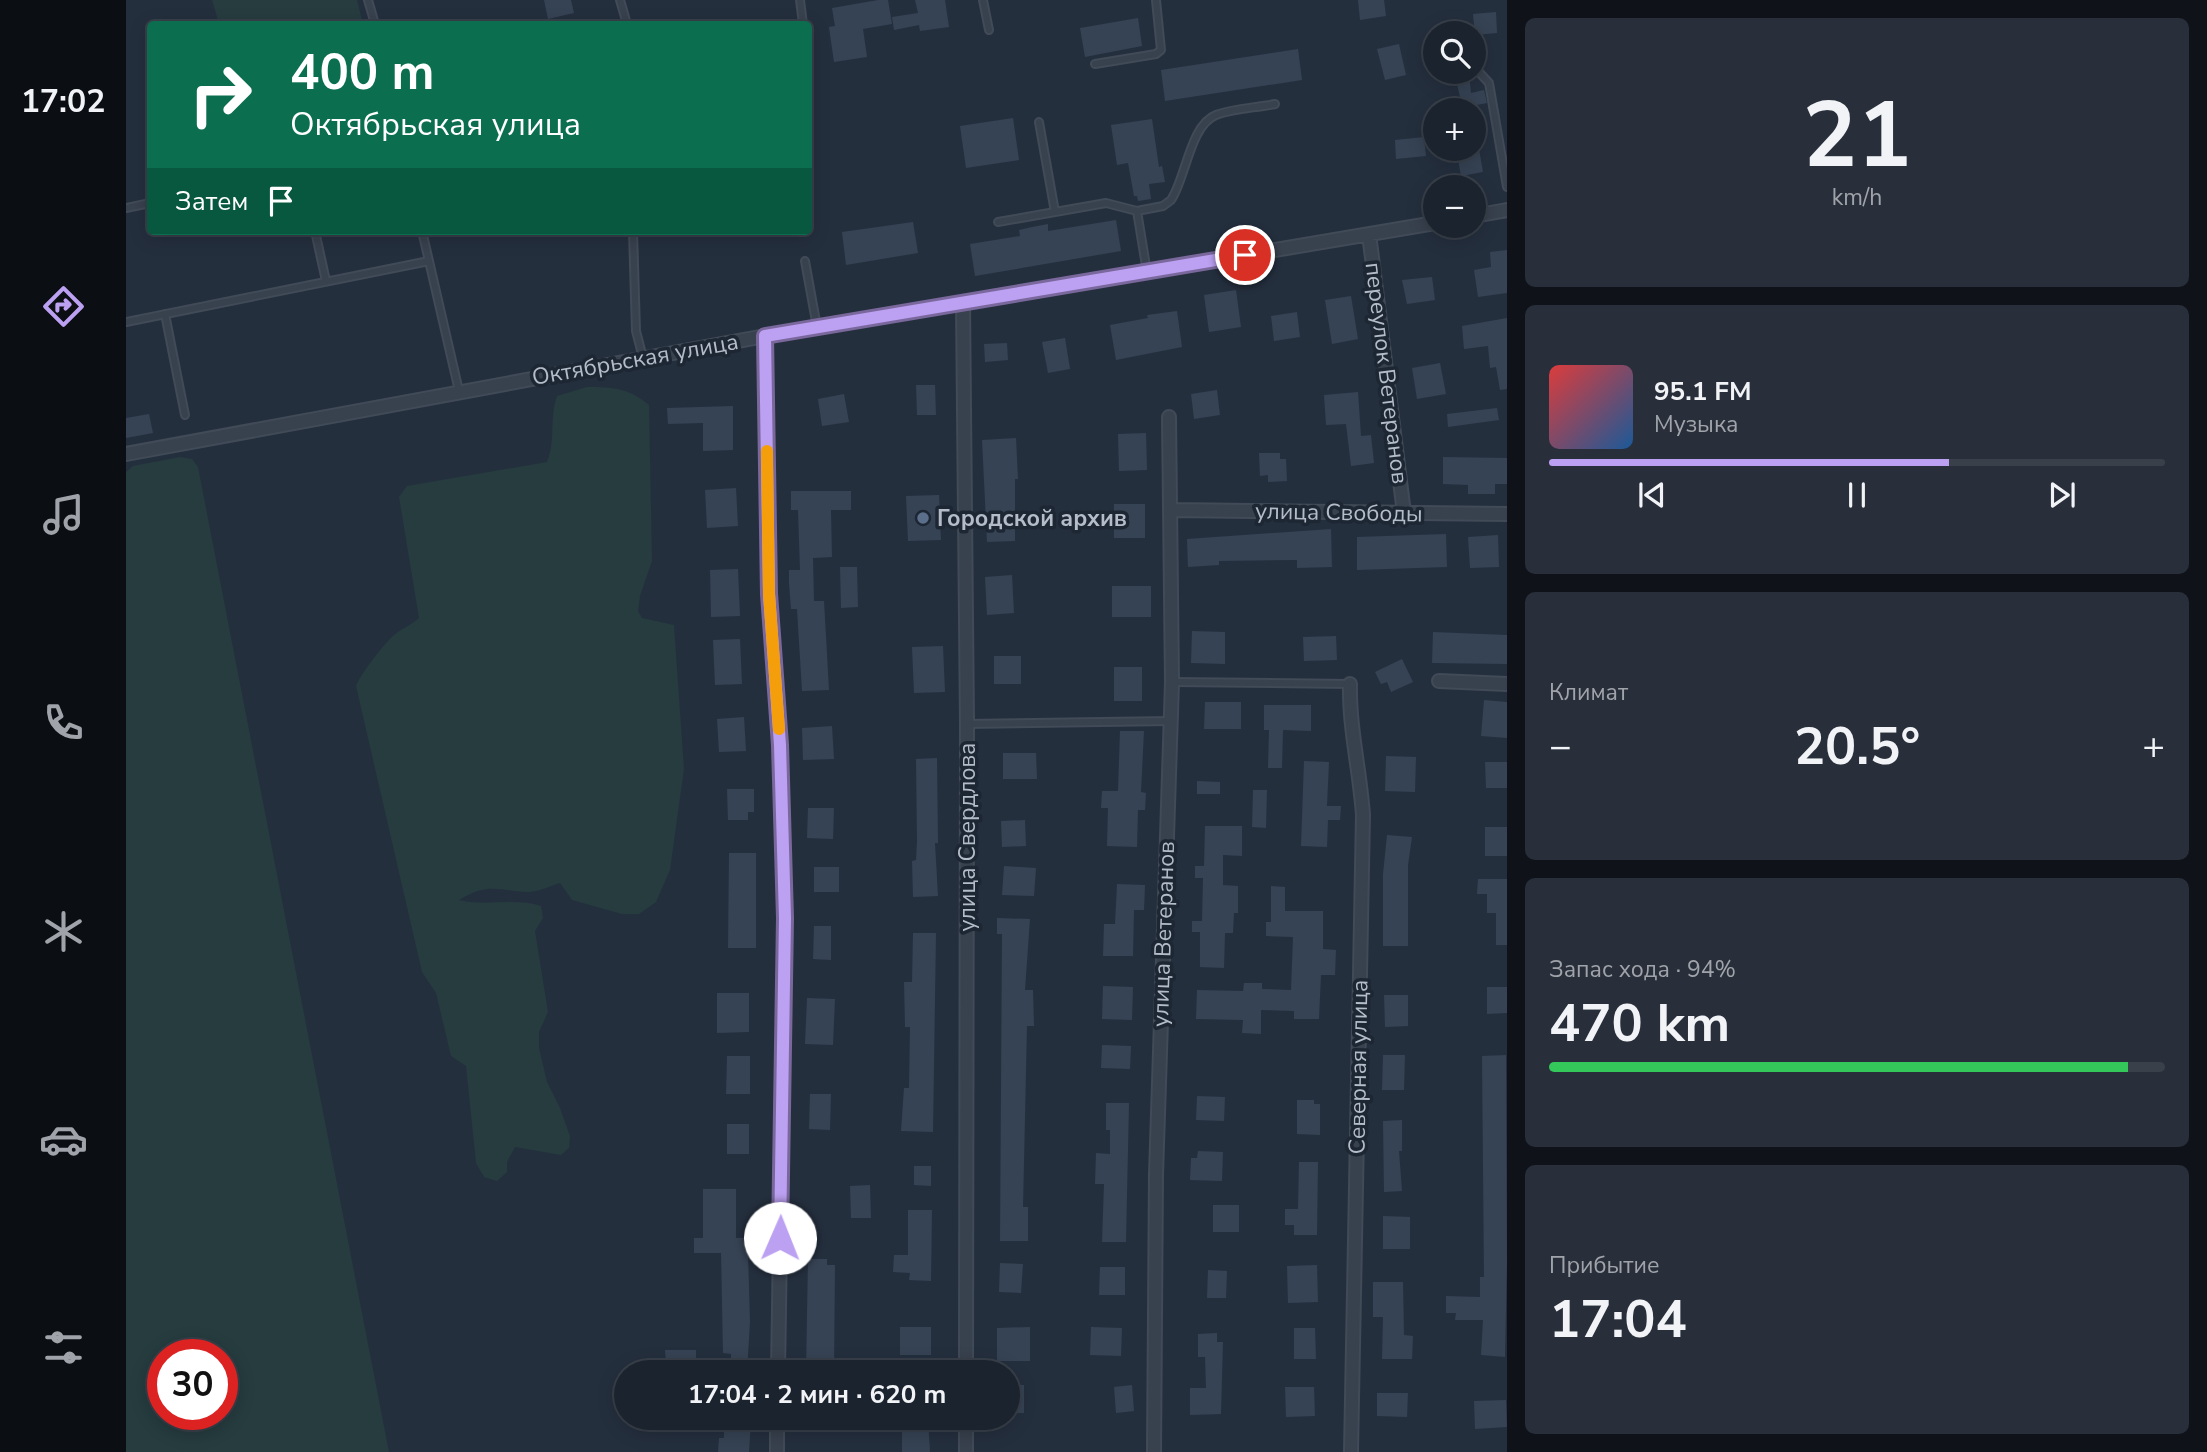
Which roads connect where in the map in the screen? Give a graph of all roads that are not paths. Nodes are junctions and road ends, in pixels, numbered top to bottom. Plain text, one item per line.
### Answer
1 (369, 0) edge
2 (620, 0) edge
3 (800, 0) edge
4 (983, 0) edge
5 (1156, 0) edge
6 (373, 21) edge
7 (626, 21) edge
8 (803, 21) edge
9 (989, 30) dead end
10 (1095, 64) dead end
11 (1486, 80) edge
12 (1275, 104) dead end
13 (1039, 122) dead end
14 (1507, 187) edge
15 (147, 204) edge
16 (126, 208) edge
17 (1137, 211) junction
18 (1507, 211) edge
19 (1055, 212) junction
20 (1486, 214) edge
21 (998, 222) dead end
22 (1423, 225) edge
23 (1369, 234) junction
24 (316, 235) edge
25 (423, 235) edge
26 (633, 235) edge
27 (429, 261) junction
28 (805, 261) dead end
29 (1147, 272) junction
30 (326, 282) junction
31 (963, 303) junction
32 (165, 314) junction
33 (126, 322) edge
34 (817, 327) junction
35 (765, 336) junction
36 (643, 358) junction
37 (459, 391) junction
38 (185, 415) dead end
39 (1169, 417) dead end
40 (126, 454) edge
41 (1171, 510) junction
42 (1404, 513) junction
43 (1507, 514) edge
44 (1440, 681) dead end
45 (1172, 682) junction
46 (1350, 684) joint
47 (1507, 684) edge
48 (1171, 721) junction
49 (967, 724) junction
50 (778, 1360) edge
51 (966, 1360) edge
52 (777, 1430) edge
53 (966, 1430) edge
54 (777, 1452) edge
55 (966, 1452) edge
56 (1154, 1452) edge
57 (1351, 1452) edge

1 - 6 lane
2 - 7 lane
3 - 8 lane
4 - 9 lane
5 - 10 lane
11 - 14 lane
12 - 17 lane
13 - 19 lane
15 - 16 lane
17 - 19 lane
17 - 29 lane
18 - 20 street
19 - 21 lane
22 - 23 street, Октябрьская улица
23 - 29 street, Октябрьская улица
23 - 42 street, переулок Ветеранов
24 - 30 lane
25 - 27 lane
26 - 36 lane
27 - 30 lane
27 - 37 lane
28 - 34 lane
29 - 31 street, Октябрьская улица
30 - 32 lane
31 - 34 street, Октябрьская улица
31 - 49 street, улица Свердлова
32 - 33 lane
32 - 38 lane
34 - 35 street, Октябрьская улица
35 - 36 street, Октябрьская улица
35 - 50 street
36 - 37 street, Октябрьская улица
37 - 40 street, Октябрьская улица
39 - 41 street, улица Ветеранов
41 - 42 street, улица Свободы
41 - 45 street, улица Ветеранов
42 - 43 street, улица Свободы
44 - 47 street
45 - 46 lane
45 - 48 street, улица Ветеранов
46 - 57 street, Северная улица
48 - 49 lane
48 - 56 street, улица Ветеранов
49 - 51 street, улица Свердлова
52 - 54 street
53 - 55 street

